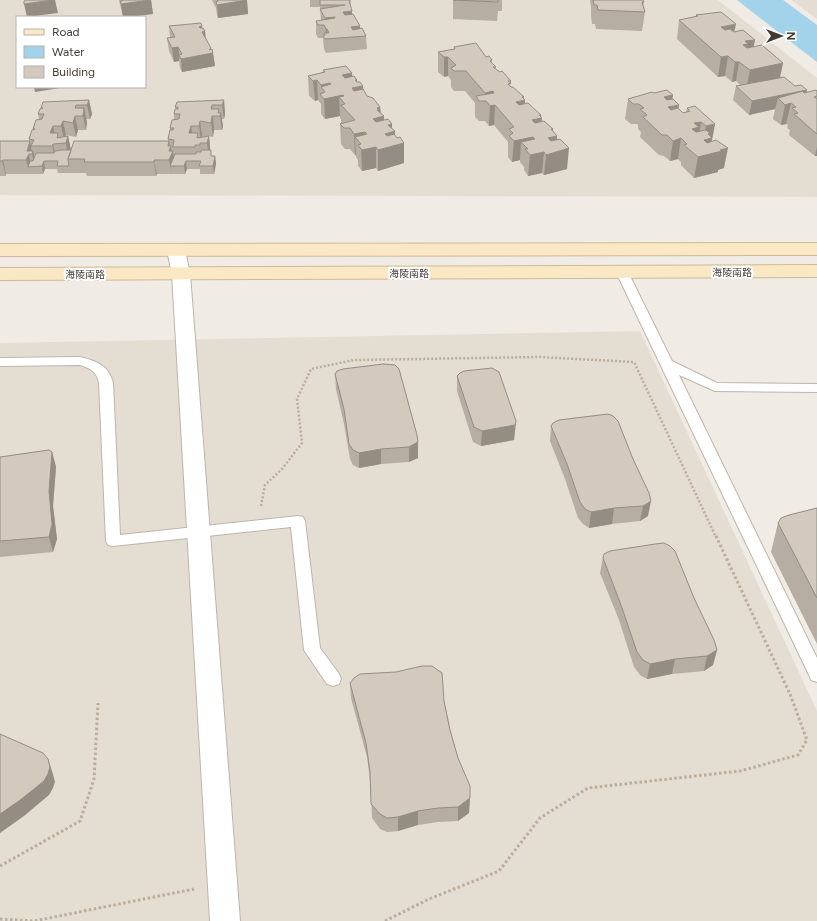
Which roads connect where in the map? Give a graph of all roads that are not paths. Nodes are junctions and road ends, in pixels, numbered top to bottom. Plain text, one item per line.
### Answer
1 (817, 249) edge
2 (0, 250) edge
3 (176, 250) junction
4 (817, 271) edge
5 (622, 272) junction
6 (0, 274) edge
7 (181, 274) junction
8 (0, 362) edge
9 (667, 364) junction
10 (817, 388) edge
11 (199, 531) junction
12 (817, 675) edge
13 (333, 679) dead end
14 (225, 921) edge

1 - 3 main road
2 - 3 main road
3 - 7 street
4 - 5 main road, 海陵南路
5 - 7 main road, 海陵南路
5 - 9 lane
6 - 7 main road, 海陵南路
7 - 11 street
8 - 11 lane
9 - 10 lane
9 - 12 lane
11 - 13 lane
11 - 14 street

